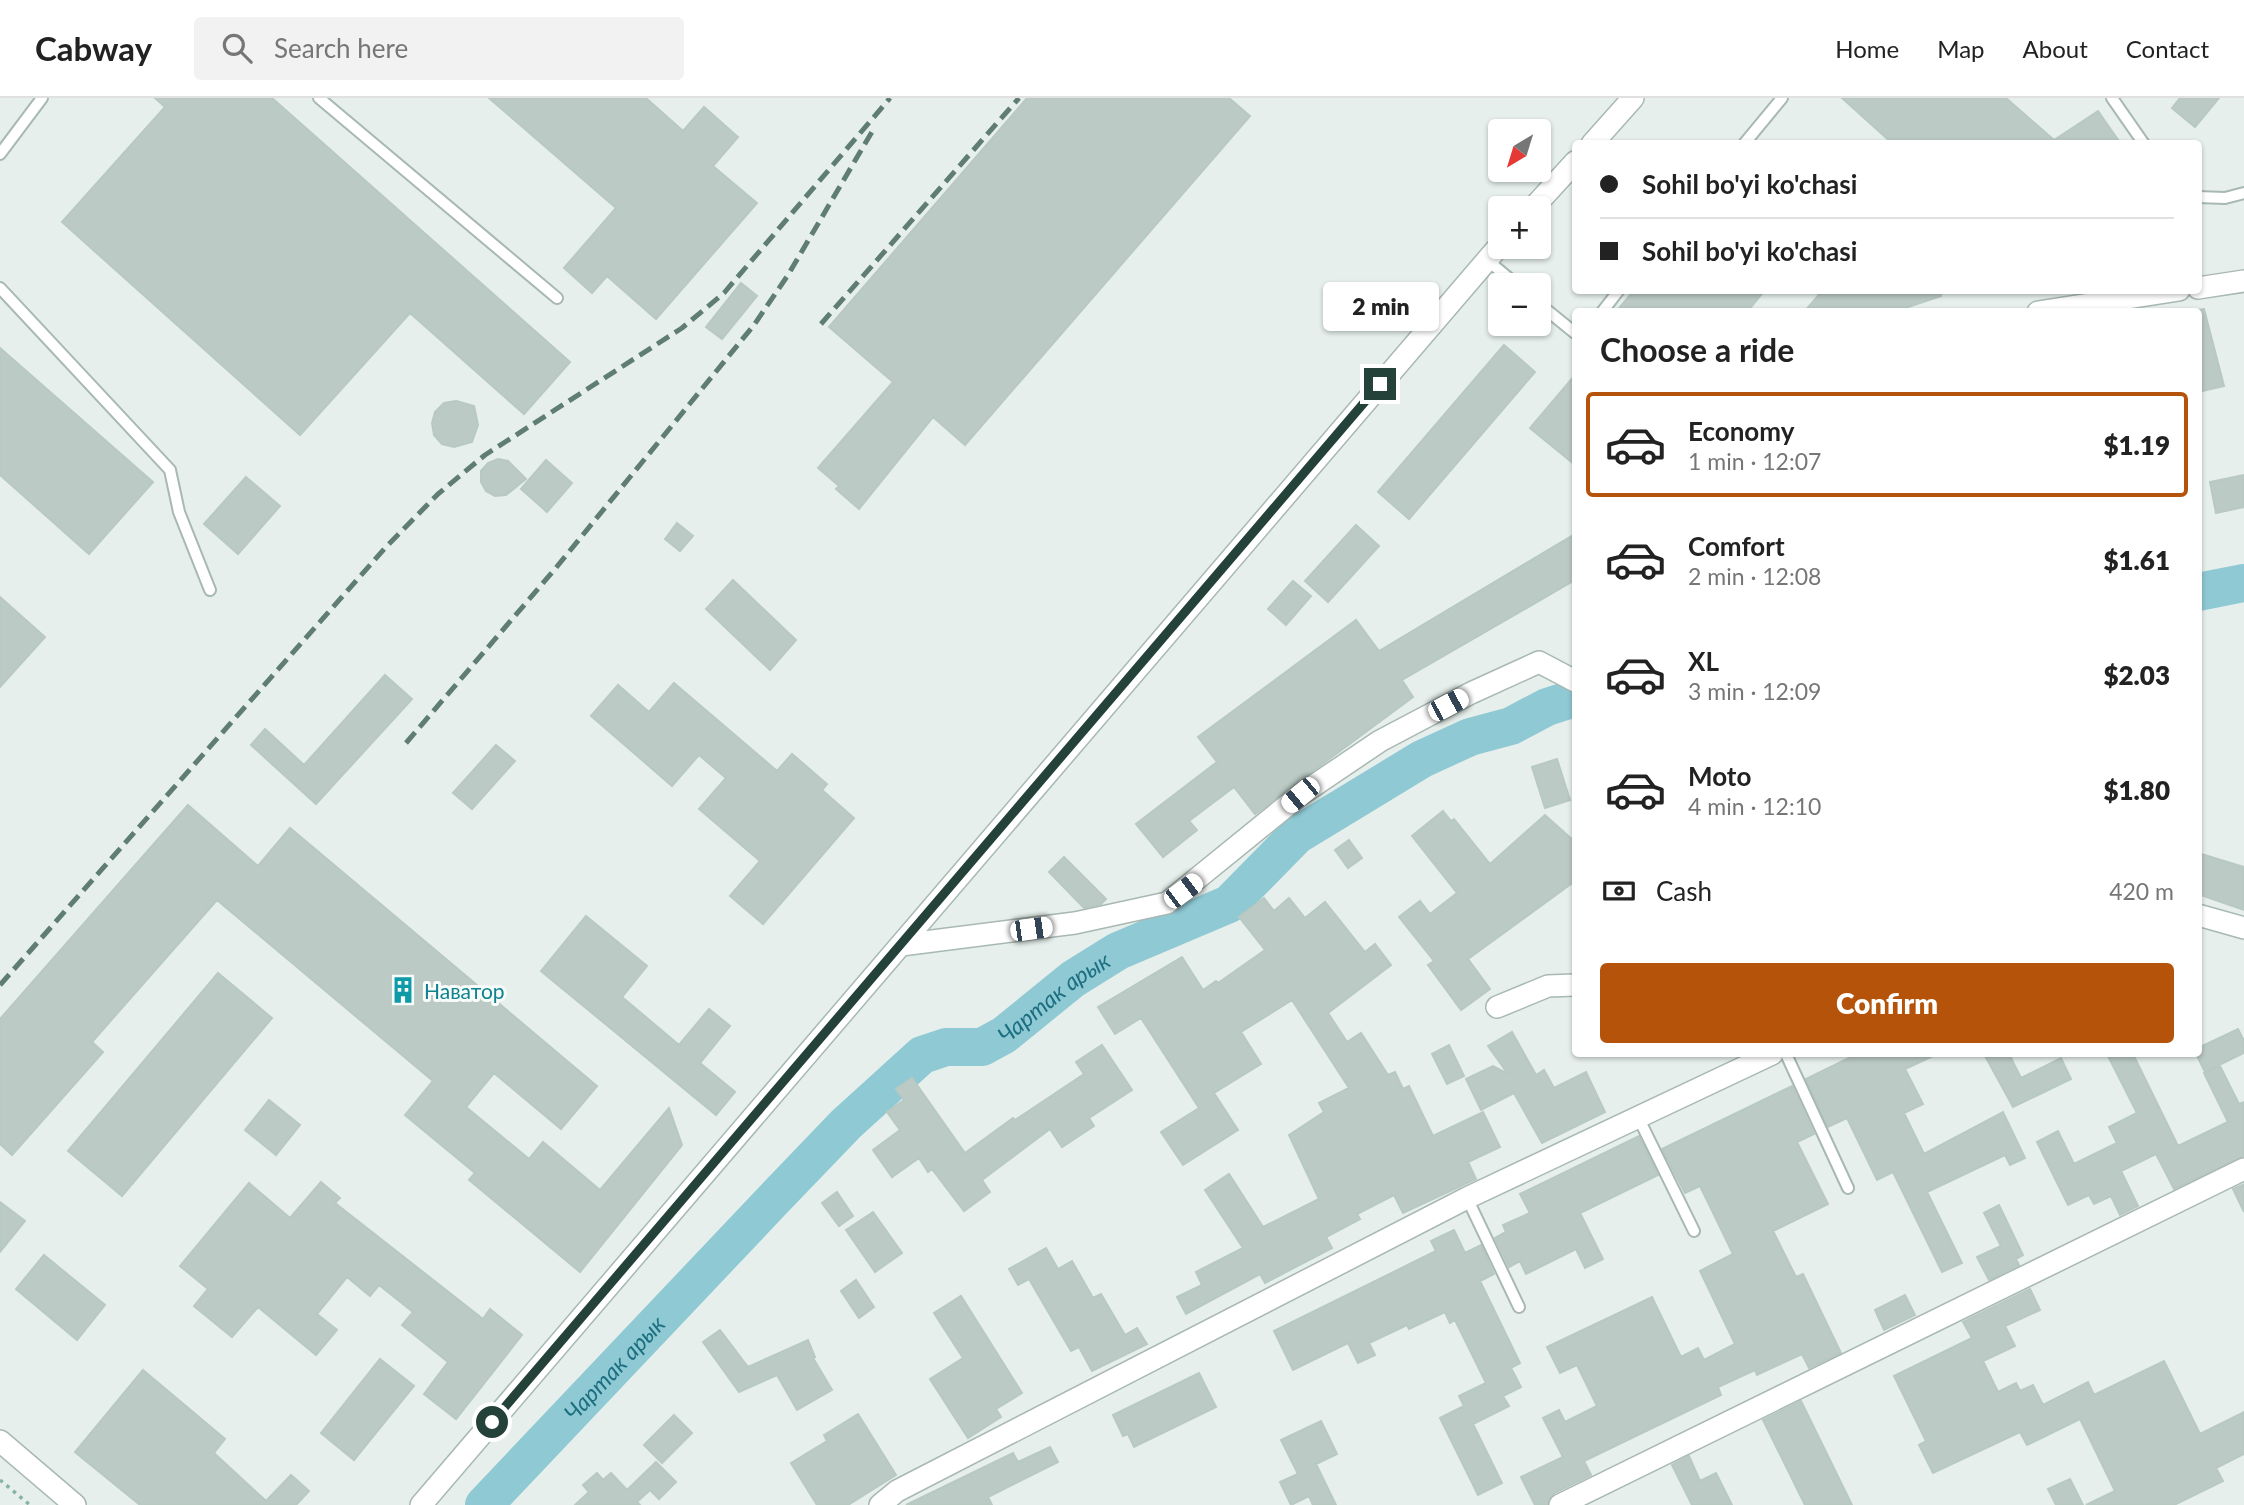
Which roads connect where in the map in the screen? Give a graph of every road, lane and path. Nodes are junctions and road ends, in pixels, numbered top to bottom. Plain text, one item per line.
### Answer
1 (42, 98) edge
2 (318, 98) edge
3 (1633, 98) edge
4 (1782, 98) edge
5 (2112, 98) edge
6 (1596, 140) edge
7 (1747, 140) edge
8 (2141, 140) edge
9 (0, 154) edge
10 (1572, 165) edge
11 (2244, 193) edge
12 (1544, 196) edge
13 (2202, 197) edge
14 (1488, 258) edge
15 (2244, 281) edge
16 (2202, 287) edge
17 (0, 288) edge
18 (1616, 294) edge
19 (2153, 294) edge
20 (557, 298) dead end
21 (1605, 308) edge
22 (2064, 308) edge
23 (1551, 314) edge
24 (1572, 331) edge
25 (210, 590) dead end
26 (1572, 679) edge
27 (2202, 916) edge
28 (2244, 928) edge
29 (901, 945) junction
30 (1572, 985) edge
31 (1497, 1007) dead end
32 (1766, 1057) edge
33 (1787, 1057) edge
34 (1639, 1117) junction
35 (2244, 1169) edge
36 (1848, 1188) dead end
37 (1467, 1198) junction
38 (1694, 1231) dead end
39 (1519, 1307) dead end
40 (0, 1441) edge
41 (0, 1480) edge
42 (30, 1505) edge
43 (75, 1505) edge
44 (421, 1505) edge
45 (880, 1505) edge
46 (1560, 1505) edge

1 - 9 lane
2 - 20 lane
3 - 6 street
4 - 7 lane
5 - 8 lane
10 - 12 street
11 - 13 lane
14 - 29 street
15 - 16 street
17 - 25 lane
18 - 21 lane
19 - 22 street
23 - 24 lane
26 - 29 street
27 - 28 street
29 - 44 street
30 - 31 street
32 - 34 street
33 - 36 lane
34 - 37 street
34 - 38 lane
35 - 46 street
37 - 39 lane
37 - 45 street
40 - 43 street
41 - 42 path

